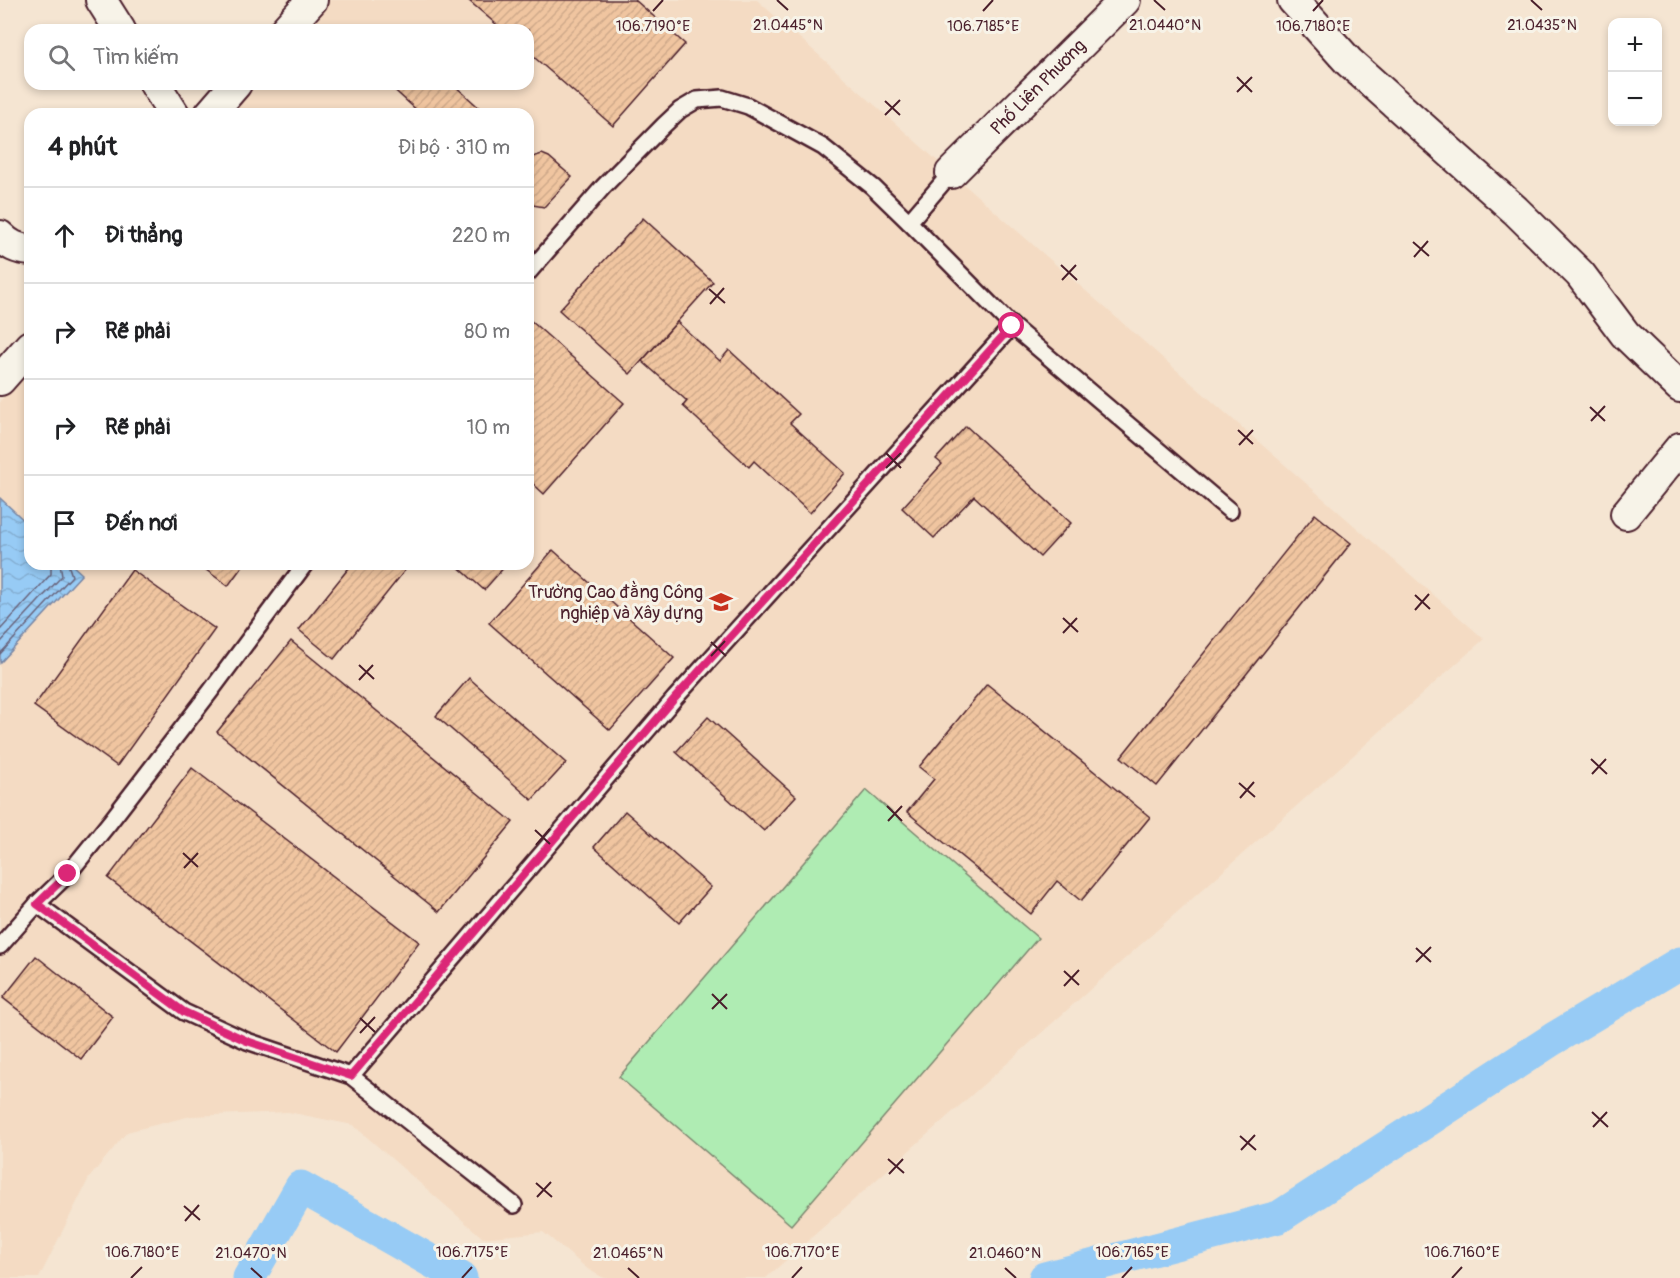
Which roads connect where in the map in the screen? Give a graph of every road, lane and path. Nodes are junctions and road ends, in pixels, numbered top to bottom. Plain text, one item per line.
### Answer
1 (101, 0) edge
2 (312, 0) edge
3 (1125, 0) edge
4 (1293, 0) edge
5 (116, 24) edge
6 (290, 24) edge
7 (159, 90) edge
8 (231, 90) edge
9 (170, 108) edge
10 (215, 108) edge
11 (951, 173) joint
12 (909, 222) junction
13 (0, 236) edge
14 (24, 250) edge
15 (534, 266) edge
16 (1012, 326) junction
17 (24, 353) edge
18 (0, 380) edge
19 (1680, 387) edge
20 (1680, 448) edge
21 (1230, 511) dead end
22 (1626, 514) dead end
23 (301, 570) edge
24 (37, 904) junction
25 (0, 946) edge
26 (351, 1076) junction
27 (514, 1205) dead end

1 - 5 street
2 - 6 street
3 - 11 street, Phố Liên Phương
4 - 19 street
7 - 9 street
8 - 10 street
11 - 12 lane
12 - 15 lane
12 - 16 lane
13 - 14 street
16 - 21 lane
16 - 26 lane
17 - 18 street
20 - 22 street
23 - 24 lane
24 - 25 lane
24 - 26 lane
26 - 27 lane

